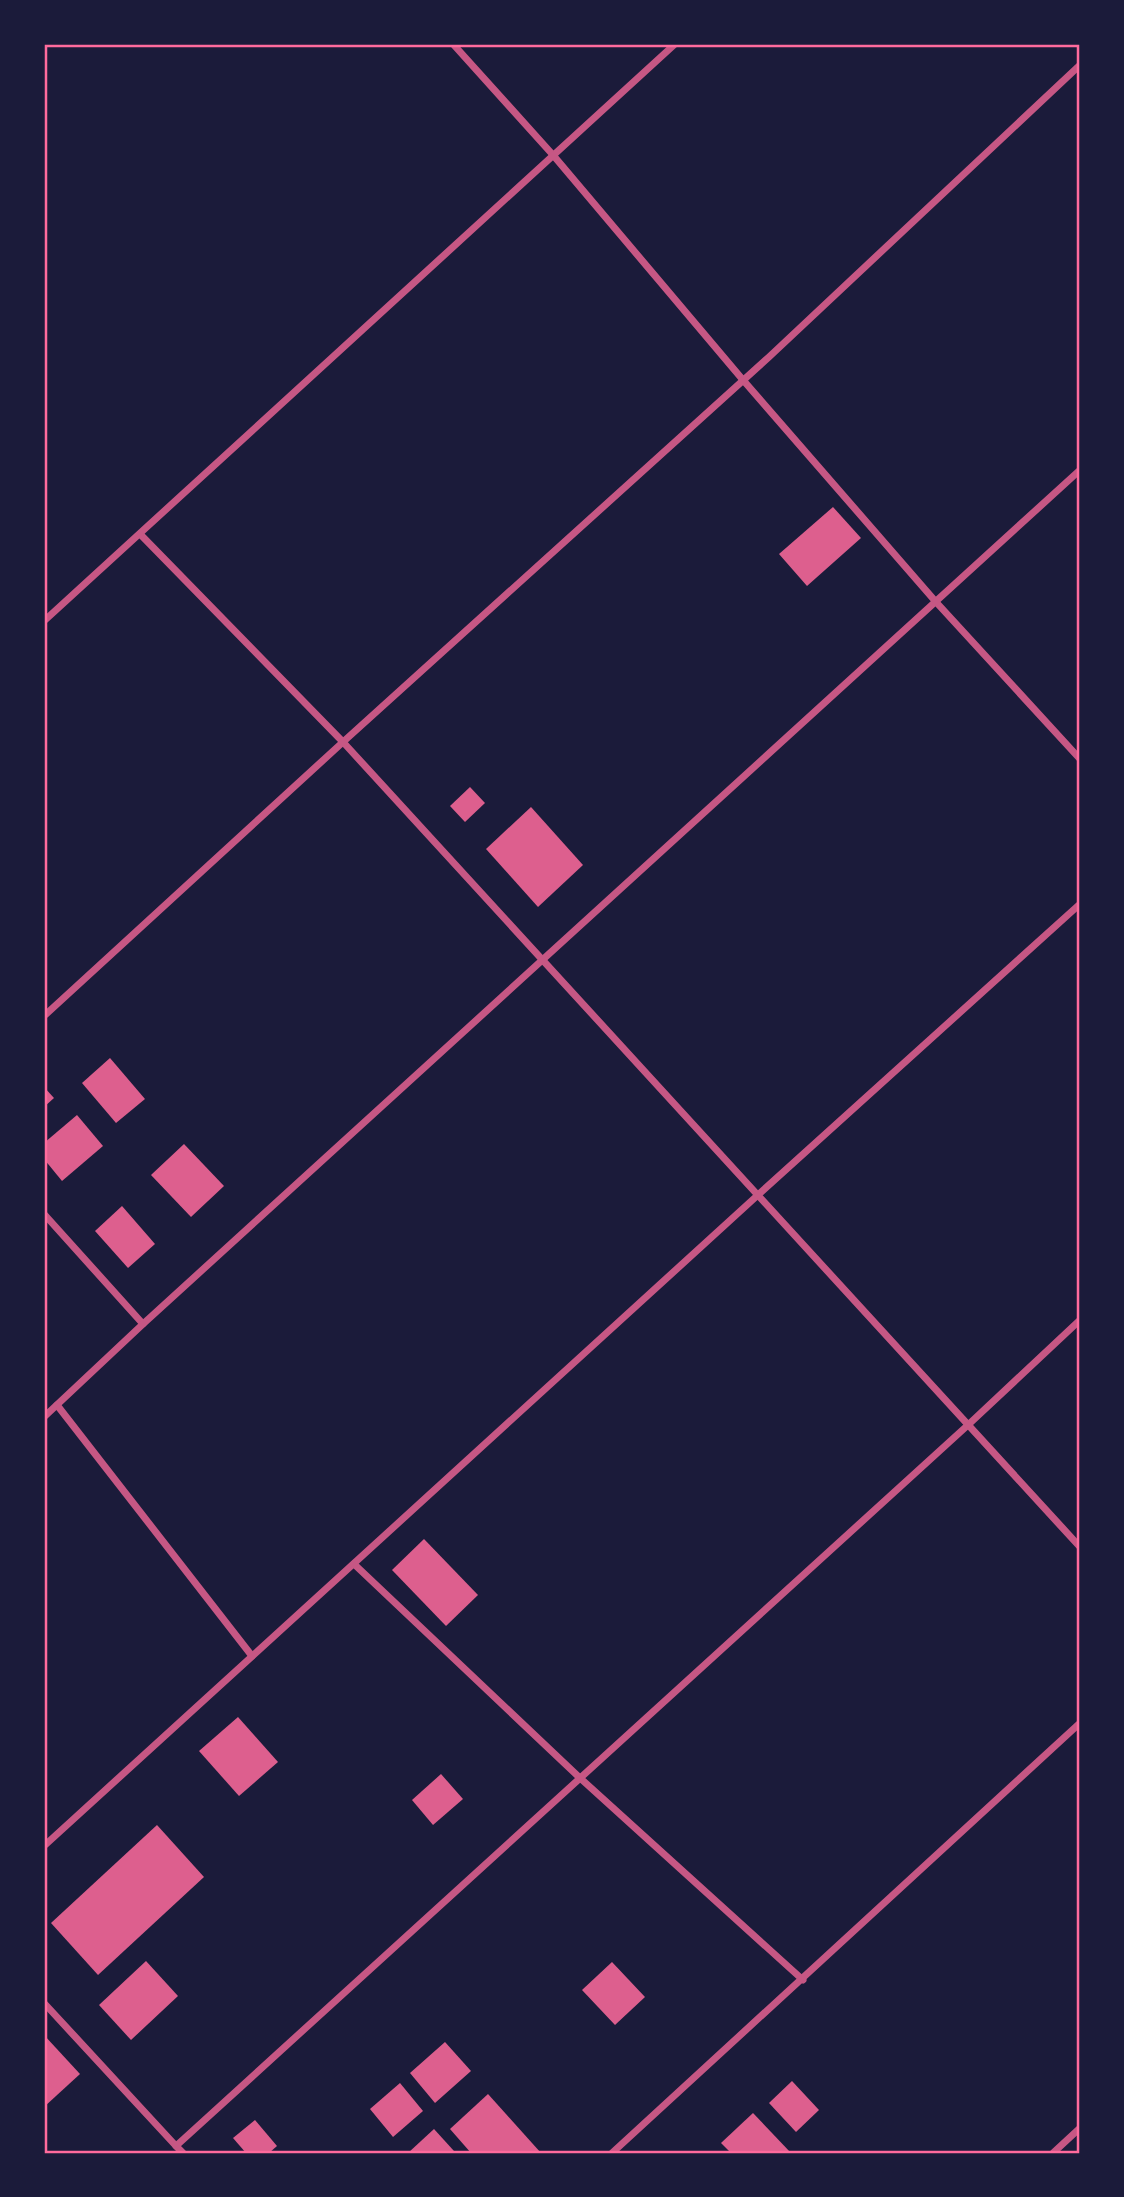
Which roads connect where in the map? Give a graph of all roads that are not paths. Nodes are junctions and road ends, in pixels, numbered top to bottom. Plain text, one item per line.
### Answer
1 (453, 44) edge
2 (675, 44) edge
3 (1080, 65) edge
4 (553, 155) junction
5 (743, 380) junction
6 (1080, 470) edge
7 (140, 534) junction
8 (936, 602) junction
9 (44, 621) edge
10 (343, 742) junction
11 (1080, 759) edge
12 (1080, 904) edge
13 (543, 961) junction
14 (44, 1016) edge
15 (759, 1194) junction
16 (44, 1214) edge
17 (1080, 1320) edge
18 (143, 1324) junction
19 (57, 1405) junction
20 (44, 1417) edge
21 (968, 1425) junction
22 (1080, 1547) edge
23 (354, 1564) junction
24 (252, 1656) junction
25 (1080, 1723) edge
26 (580, 1778) junction
27 (44, 1846) edge
28 (803, 1980) junction
29 (44, 2003) edge
30 (1080, 2128) edge
31 (176, 2146) junction
32 (183, 2153) edge
33 (612, 2153) edge
34 (1053, 2153) edge

1 - 4 street
2 - 4 street
3 - 5 street
4 - 5 street
4 - 7 street
5 - 8 street
5 - 10 street
6 - 8 street
7 - 9 street
7 - 10 street
8 - 11 street
8 - 13 street
10 - 13 street
10 - 14 street
12 - 15 street
13 - 15 street
13 - 18 street
15 - 21 street
15 - 23 street
16 - 18 street
17 - 21 street
18 - 19 street
19 - 20 street
19 - 24 street
21 - 22 street
21 - 26 street
23 - 24 street
23 - 26 street
24 - 27 street
25 - 28 street
26 - 28 street
26 - 31 street
28 - 33 street
29 - 31 street
30 - 34 street
31 - 32 street

